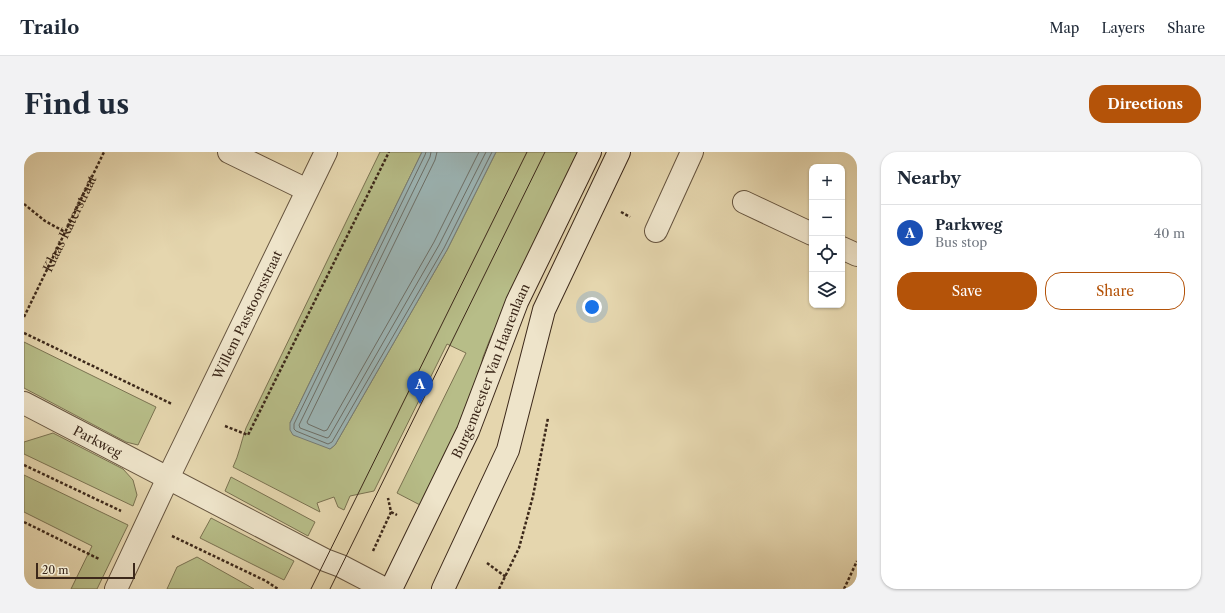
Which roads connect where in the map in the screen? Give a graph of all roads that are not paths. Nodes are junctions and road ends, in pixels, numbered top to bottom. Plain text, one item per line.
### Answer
1 (229, 152) edge
2 (326, 152) edge
3 (590, 152) edge
4 (619, 152) edge
5 (692, 152) edge
6 (307, 190) junction
7 (744, 202) dead end
8 (656, 230) dead end
9 (809, 233) edge
10 (845, 249) edge
11 (857, 255) edge
12 (24, 403) edge
13 (168, 478) junction
14 (120, 580) edge
15 (385, 589) edge
16 (391, 589) edge
17 (443, 589) edge

1 - 6 street
2 - 6 street, Willem Passtoorsstraat
3 - 16 street, Burgemeester Van Haarenlaan
4 - 17 street, Burgemeester Van Haarenlaan
5 - 8 street
6 - 13 street, Willem Passtoorsstraat
7 - 9 street
10 - 11 street
12 - 13 street, Parkweg
13 - 14 street, Willem Passtoorsstraat
13 - 15 street, Parkweg

